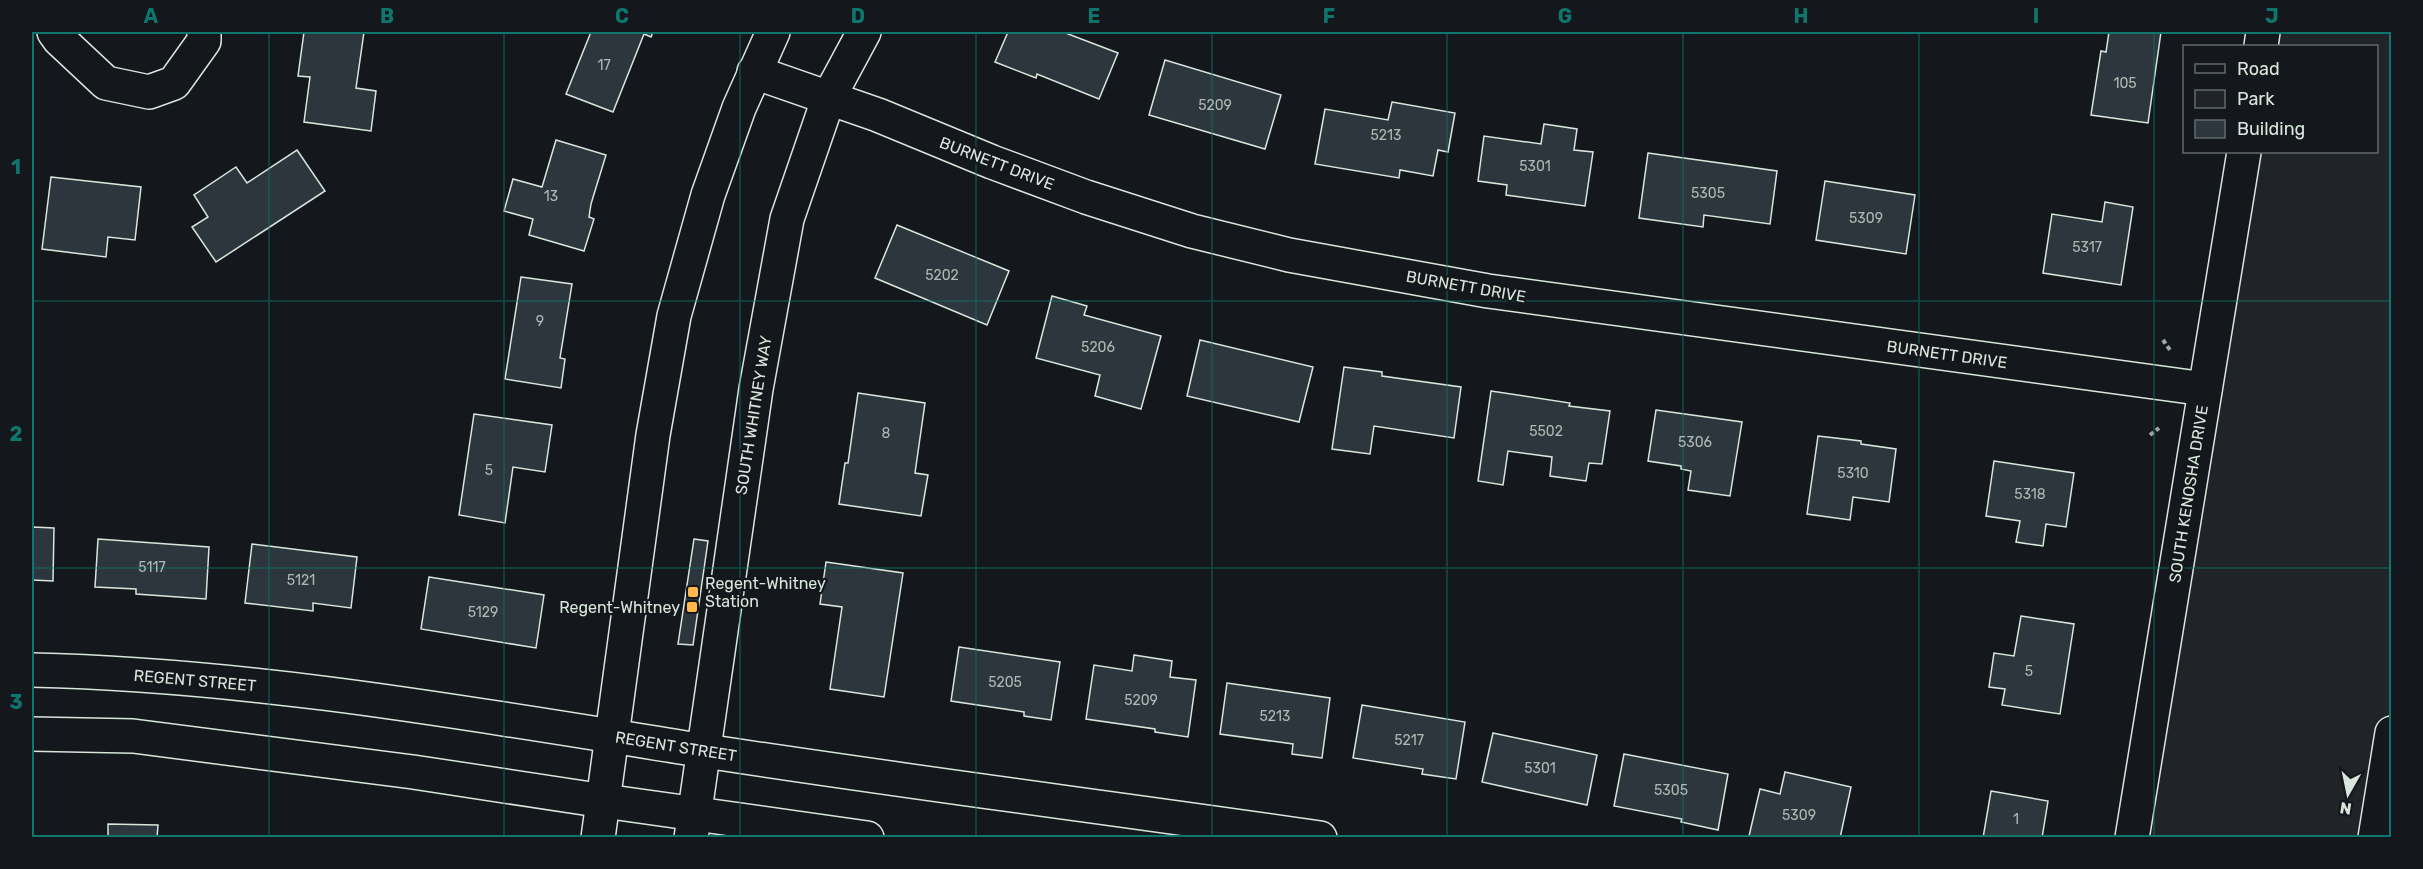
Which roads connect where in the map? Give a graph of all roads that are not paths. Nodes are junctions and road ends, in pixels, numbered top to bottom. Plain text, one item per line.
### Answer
1 (54, 32) edge
2 (204, 32) edge
3 (773, 32) edge
4 (864, 32) edge
5 (754, 72) junction
6 (829, 97) junction
7 (2244, 153) edge
8 (2205, 388) junction
9 (32, 670) edge
10 (2391, 733) edge
11 (32, 734) edge
12 (612, 736) junction
13 (703, 750) junction
14 (604, 801) junction
15 (693, 826) edge
16 (598, 837) edge
17 (867, 837) edge
18 (1320, 837) edge
19 (2132, 837) edge
20 (2375, 837) edge

1 - 2 street
3 - 5 street
4 - 6 street, SOUTH WHITNEY WAY
5 - 6 street, BURNETT DRIVE
5 - 12 street
6 - 8 street, BURNETT DRIVE
6 - 13 street, SOUTH WHITNEY WAY
7 - 8 street, SOUTH KENOSHA DRIVE
8 - 19 street, SOUTH KENOSHA DRIVE
9 - 12 street, REGENT STREET
10 - 20 street
11 - 14 street
12 - 13 street, REGENT STREET
12 - 14 street
13 - 15 street, SOUTH WHITNEY WAY
13 - 18 street, REGENT STREET
14 - 15 street
14 - 16 street
15 - 17 street

